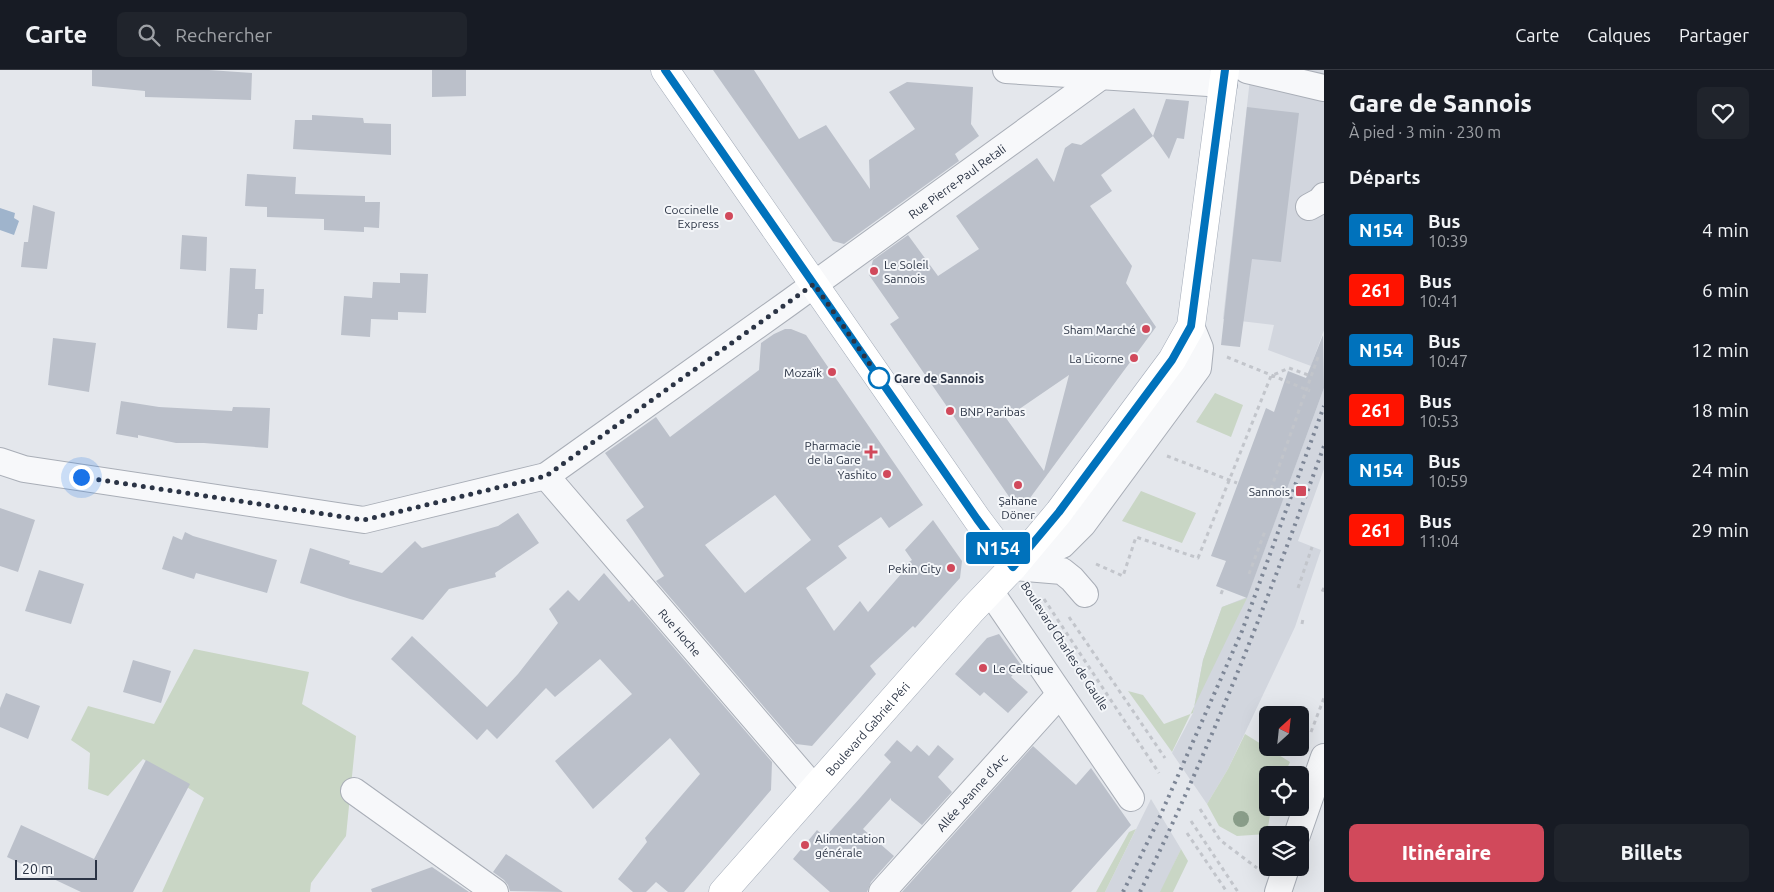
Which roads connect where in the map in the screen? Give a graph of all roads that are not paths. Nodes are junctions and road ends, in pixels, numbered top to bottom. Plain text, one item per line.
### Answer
1 (664, 70) edge
2 (1006, 70) edge
3 (1246, 70) edge
4 (1105, 73) edge
5 (1225, 77) edge
6 (1318, 90) edge
7 (814, 284) junction
8 (0, 461) edge
9 (546, 476) junction
10 (1013, 567) junction
11 (990, 591) junction
12 (1085, 594) dead end
13 (1060, 694) junction
14 (1324, 756) edge
15 (814, 788) junction
16 (354, 791) dead end
17 (1131, 798) dead end
18 (1300, 826) edge
19 (1283, 876) edge
20 (495, 892) edge
21 (723, 892) edge
22 (882, 892) edge
23 (1278, 892) edge

1 - 7 main road
2 - 4 street
3 - 6 street
4 - 5 street
4 - 7 street, Rue Pierre-Paul Retali
5 - 10 main road, Boulevard Gabriel Péri
7 - 9 street, Rue Pierre-Paul Retali
7 - 10 main road
8 - 9 street
9 - 15 street, Rue Hoche
10 - 11 main road, Boulevard Gabriel Péri
10 - 12 street
11 - 13 street
11 - 15 main road, Boulevard Gabriel Péri
13 - 17 street
13 - 22 street, Allée Jeanne d'Arc
14 - 18 street
15 - 21 main road, Boulevard Gabriel Péri
16 - 20 street
19 - 23 street

